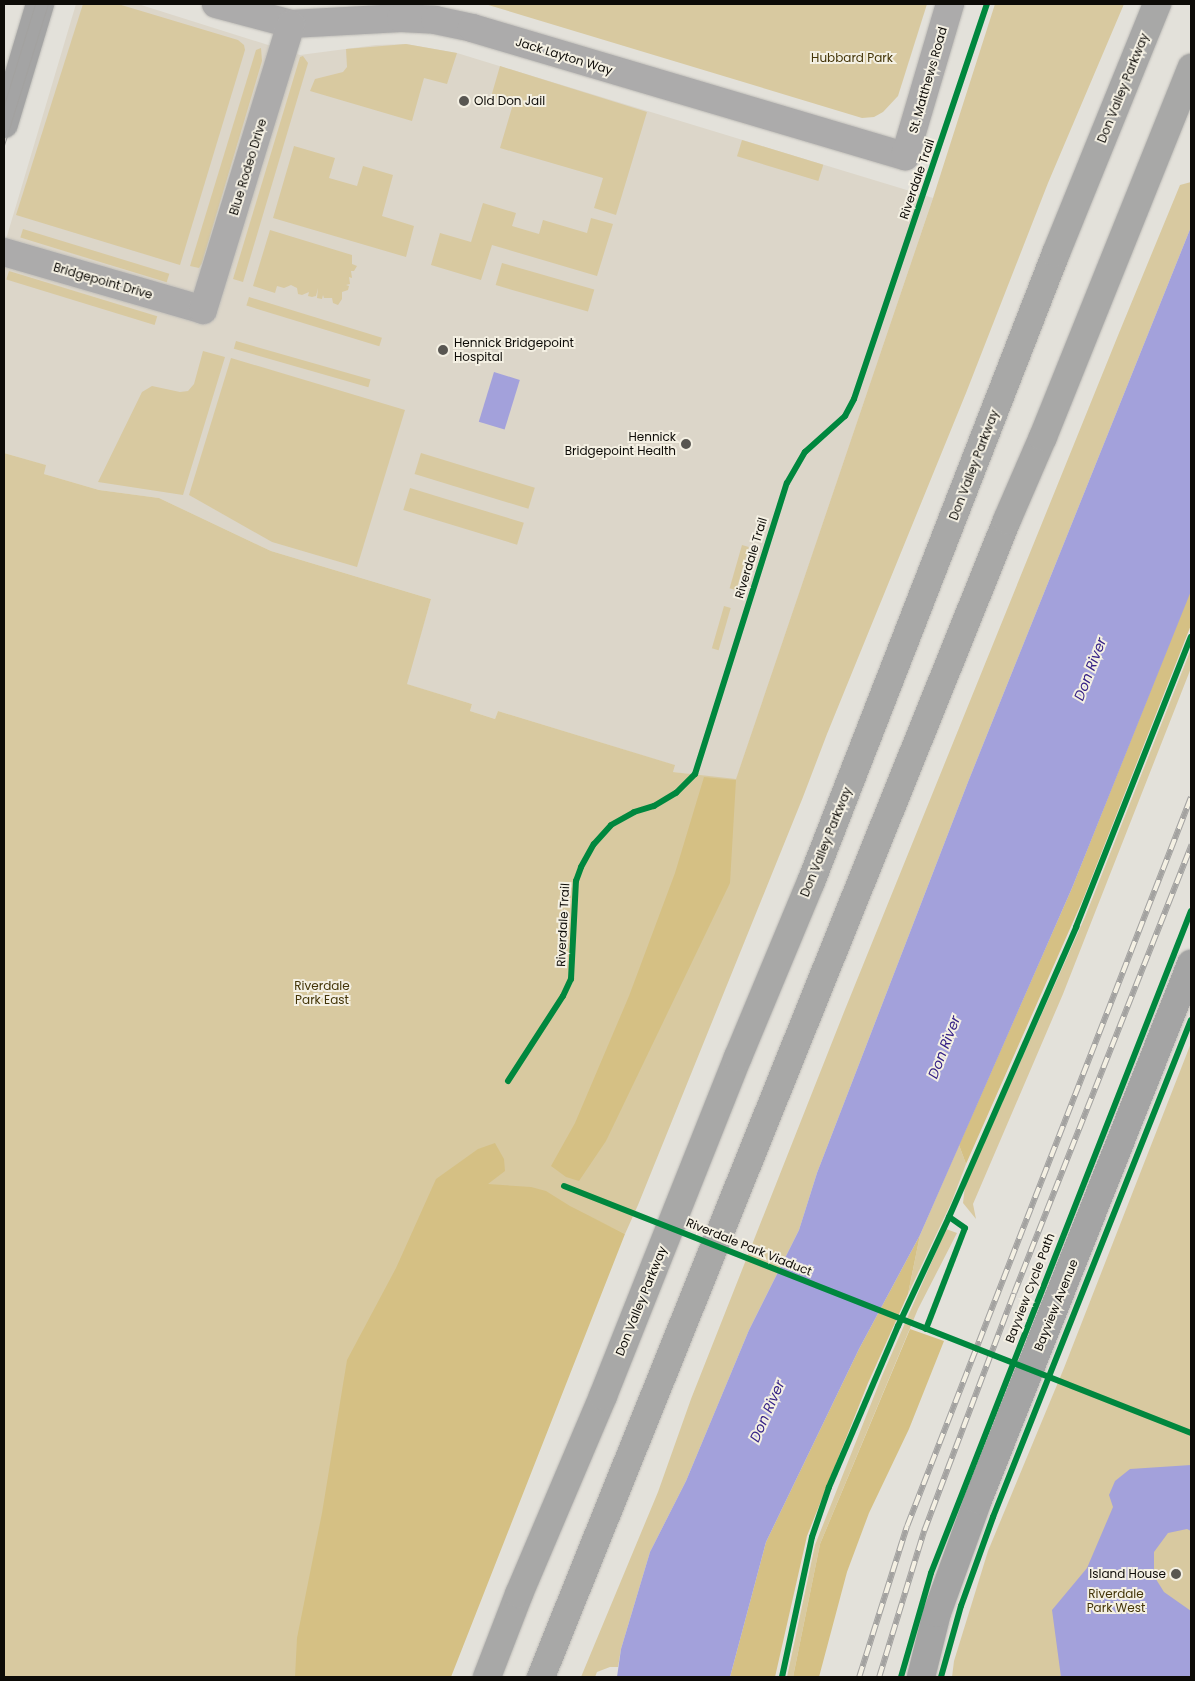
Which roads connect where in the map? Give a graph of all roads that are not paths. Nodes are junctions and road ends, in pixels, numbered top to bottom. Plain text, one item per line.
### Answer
1 (40, 4) edge
2 (216, 4) edge
3 (950, 4) edge
4 (1157, 4) edge
5 (291, 24) junction
6 (1191, 68) edge
7 (4, 124) edge
8 (905, 156) joint
9 (4, 252) edge
10 (203, 310) joint
11 (1191, 964) edge
12 (487, 1677) edge
13 (541, 1677) edge
14 (921, 1677) edge

1 - 7 main road
2 - 5 street, Jack Layton Way
3 - 8 street, St. Matthews Road
4 - 12 highway, Don Valley Parkway
5 - 8 street, Jack Layton Way
5 - 10 street, Blue Rodeo Drive
6 - 13 highway
9 - 10 street, Bridgepoint Drive
11 - 14 main road, Bayview Avenue

